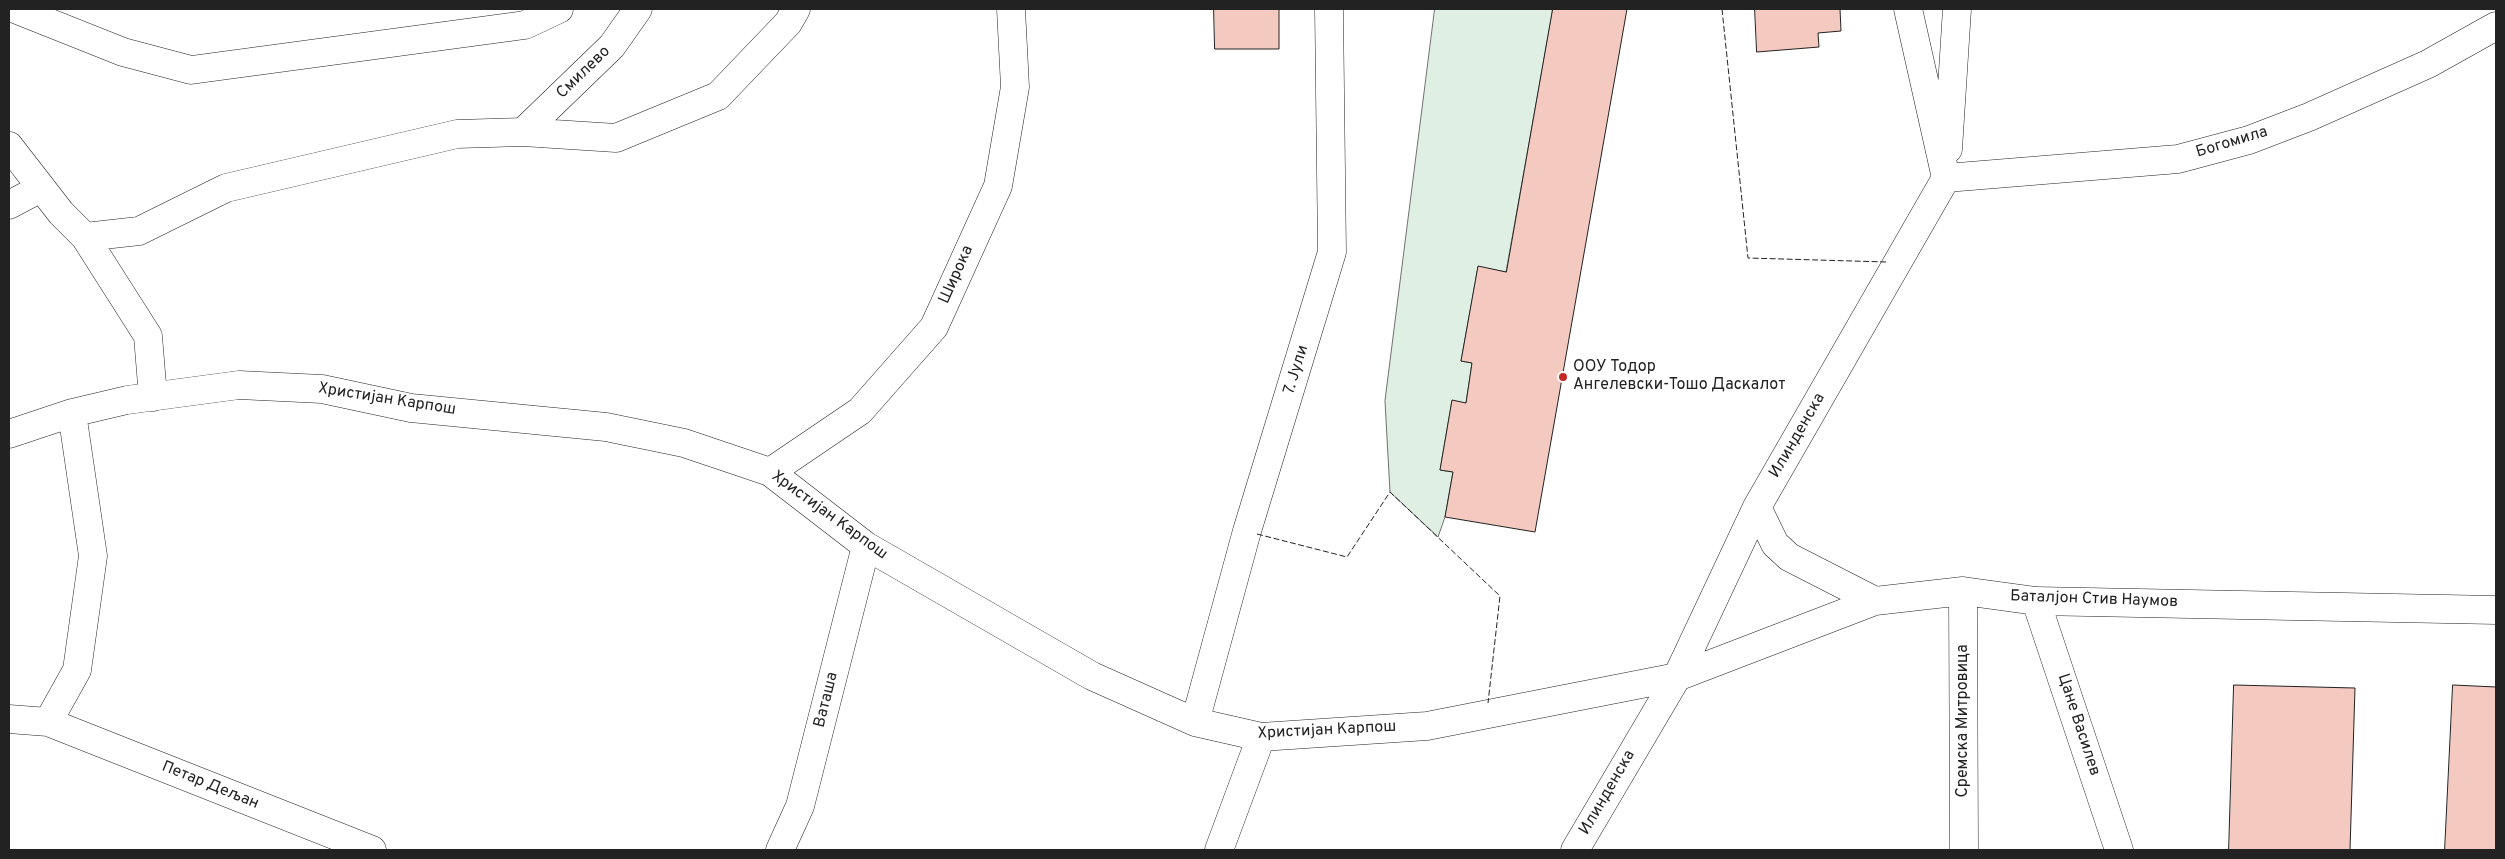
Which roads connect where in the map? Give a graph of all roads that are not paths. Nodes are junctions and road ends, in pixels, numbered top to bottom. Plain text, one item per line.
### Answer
1 (15, 9) edge
2 (558, 9) edge
3 (638, 9) edge
4 (796, 9) edge
5 (1011, 9) edge
6 (1329, 9) edge
7 (1908, 9) edge
8 (1957, 9) edge
9 (2496, 26) edge
10 (523, 132) junction
11 (9, 146) edge
12 (1946, 178) junction
13 (41, 188) junction
14 (9, 205) edge
15 (85, 236) junction
16 (153, 397) junction
17 (72, 413) junction
18 (9, 434) edge
19 (770, 472) junction
20 (1757, 507) junction
21 (866, 546) junction
22 (1963, 591) junction
23 (1875, 601) junction
24 (2036, 601) junction
25 (2496, 610) edge
26 (1676, 677) junction
27 (9, 719) edge
28 (48, 722) junction
29 (1195, 722) junction
30 (1261, 738) junction
31 (372, 850) edge
32 (780, 850) edge
33 (1219, 850) edge
34 (1575, 850) edge
35 (1964, 850) edge
36 (2119, 850) edge

1 - 2 street
3 - 10 street, Смилево
4 - 10 street
5 - 19 street, Широка
6 - 29 street, 7. Јули
7 - 12 street
8 - 12 street
9 - 12 street, Богомила
10 - 15 street
11 - 13 street
12 - 20 street, Илинденска
13 - 14 street
13 - 15 street
15 - 16 street
16 - 17 street, Христијан Карпош
16 - 19 street, Христијан Карпош
17 - 18 street, Христијан Карпош
17 - 28 street
19 - 21 street, Христијан Карпош
20 - 23 street
20 - 26 street, Илинденска
21 - 29 street, Христијан Карпош
21 - 32 street, Ваташа
22 - 23 street, Баталјон Стив Наумов
22 - 24 street, Баталјон Стив Наумов
22 - 35 street, Сремска Митровица
23 - 26 street, Баталјон Стив Наумов
24 - 25 street, Баталјон Стив Наумов
24 - 36 street, Цане Василев
26 - 30 street, Христијан Карпош
26 - 34 street, Илинденска
27 - 28 street, Петар Дељан
28 - 31 street, Петар Дељан
29 - 30 street, Христијан Карпош
30 - 33 street

